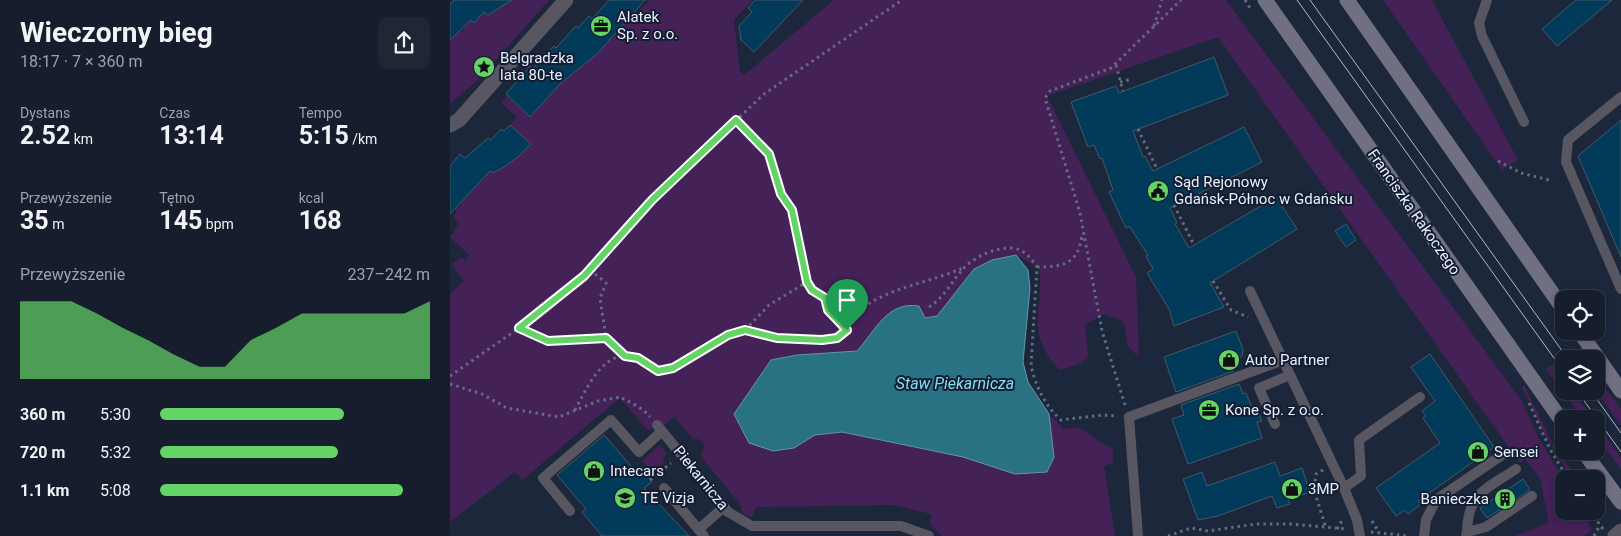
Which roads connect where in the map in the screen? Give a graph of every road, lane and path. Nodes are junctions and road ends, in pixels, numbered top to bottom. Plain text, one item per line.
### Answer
1 (566, 0) edge
2 (902, 0) edge
3 (1162, 0) edge
4 (1181, 0) edge
5 (1265, 0) edge
6 (1347, 0) edge
7 (1487, 0) edge
8 (1153, 28) junction
9 (1116, 65) junction
10 (1132, 79) dead end
11 (1120, 82) junction
12 (1123, 91) dead end
13 (1621, 97) edge
14 (736, 120) junction
15 (1524, 122) dead end
16 (450, 125) edge
17 (1138, 129) dead end
18 (1498, 162) dead end
19 (1157, 169) dead end
20 (1549, 180) dead end
21 (1174, 205) dead end
22 (1083, 231) junction
23 (1194, 245) dead end
24 (1037, 266) junction
25 (963, 268) junction
26 (590, 270) junction
27 (1213, 281) dead end
28 (807, 282) junction
29 (1621, 290) edge
30 (1250, 291) dead end
31 (1555, 297) edge
32 (930, 307) dead end
33 (1235, 312) dead end
34 (519, 328) junction
35 (745, 330) junction
36 (847, 330) junction
37 (606, 338) junction
38 (1585, 340) edge
39 (625, 356) junction
40 (1283, 360) junction
41 (1290, 375) junction
42 (450, 376) edge
43 (450, 384) edge
44 (1621, 391) edge
45 (1420, 397) dead end
46 (1527, 399) dead end
47 (1125, 402) dead end
48 (575, 410) junction
49 (1555, 411) edge
50 (1102, 415) dead end
51 (1275, 424) dead end
52 (660, 428) junction
53 (1502, 455) dead end
54 (1590, 460) edge
55 (673, 461) dead end
56 (1516, 469) dead end
57 (1324, 470) dead end
58 (1563, 470) edge
59 (650, 480) dead end
60 (664, 488) dead end
61 (1344, 488) junction
62 (1532, 496) dead end
63 (1621, 502) edge
64 (724, 507) junction
65 (570, 511) dead end
66 (1597, 520) edge
67 (858, 526) junction
68 (1326, 528) junction
69 (1337, 529) dead end
70 (1621, 531) edge
71 (701, 533) edge
72 (1380, 533) dead end
73 (1467, 534) edge
74 (850, 536) edge
75 (929, 536) edge
76 (1138, 536) edge
77 (1168, 536) edge
78 (1360, 536) edge
79 (1408, 536) edge
80 (1424, 536) edge
81 (1594, 536) edge
82 (1615, 536) edge

1 - 16 street
2 - 14 path
3 - 8 path
4 - 8 path
5 - 49 main road, Franciszka Rakoczego
6 - 31 main road
7 - 15 lane
8 - 9 path
9 - 11 path
9 - 22 path
10 - 11 path
11 - 12 path
13 - 29 lane
14 - 26 path
14 - 28 path
17 - 19 path
18 - 20 path
21 - 23 path
22 - 24 path
22 - 47 path
24 - 25 path
24 - 50 path
25 - 32 path
25 - 36 path
26 - 34 path
26 - 37 path
27 - 33 path
28 - 35 path
28 - 36 path
30 - 40 lane
34 - 37 path
34 - 42 path
35 - 36 path
35 - 39 path
37 - 39 path
38 - 44 main road
39 - 48 path
40 - 41 lane
40 - 76 lane
41 - 51 lane
41 - 61 lane
43 - 48 path
45 - 61 lane
46 - 58 path
48 - 52 path
52 - 64 lane, Piekarnicza
52 - 65 lane
53 - 80 lane
54 - 63 main road
55 - 59 path
56 - 73 lane
57 - 68 path
60 - 71 lane
61 - 78 lane
62 - 73 lane
64 - 67 lane, Piekarnicza
64 - 71 lane
66 - 81 path
67 - 74 lane
67 - 75 lane, Piekarnicza
68 - 69 path
68 - 77 path
70 - 82 street
72 - 79 path

